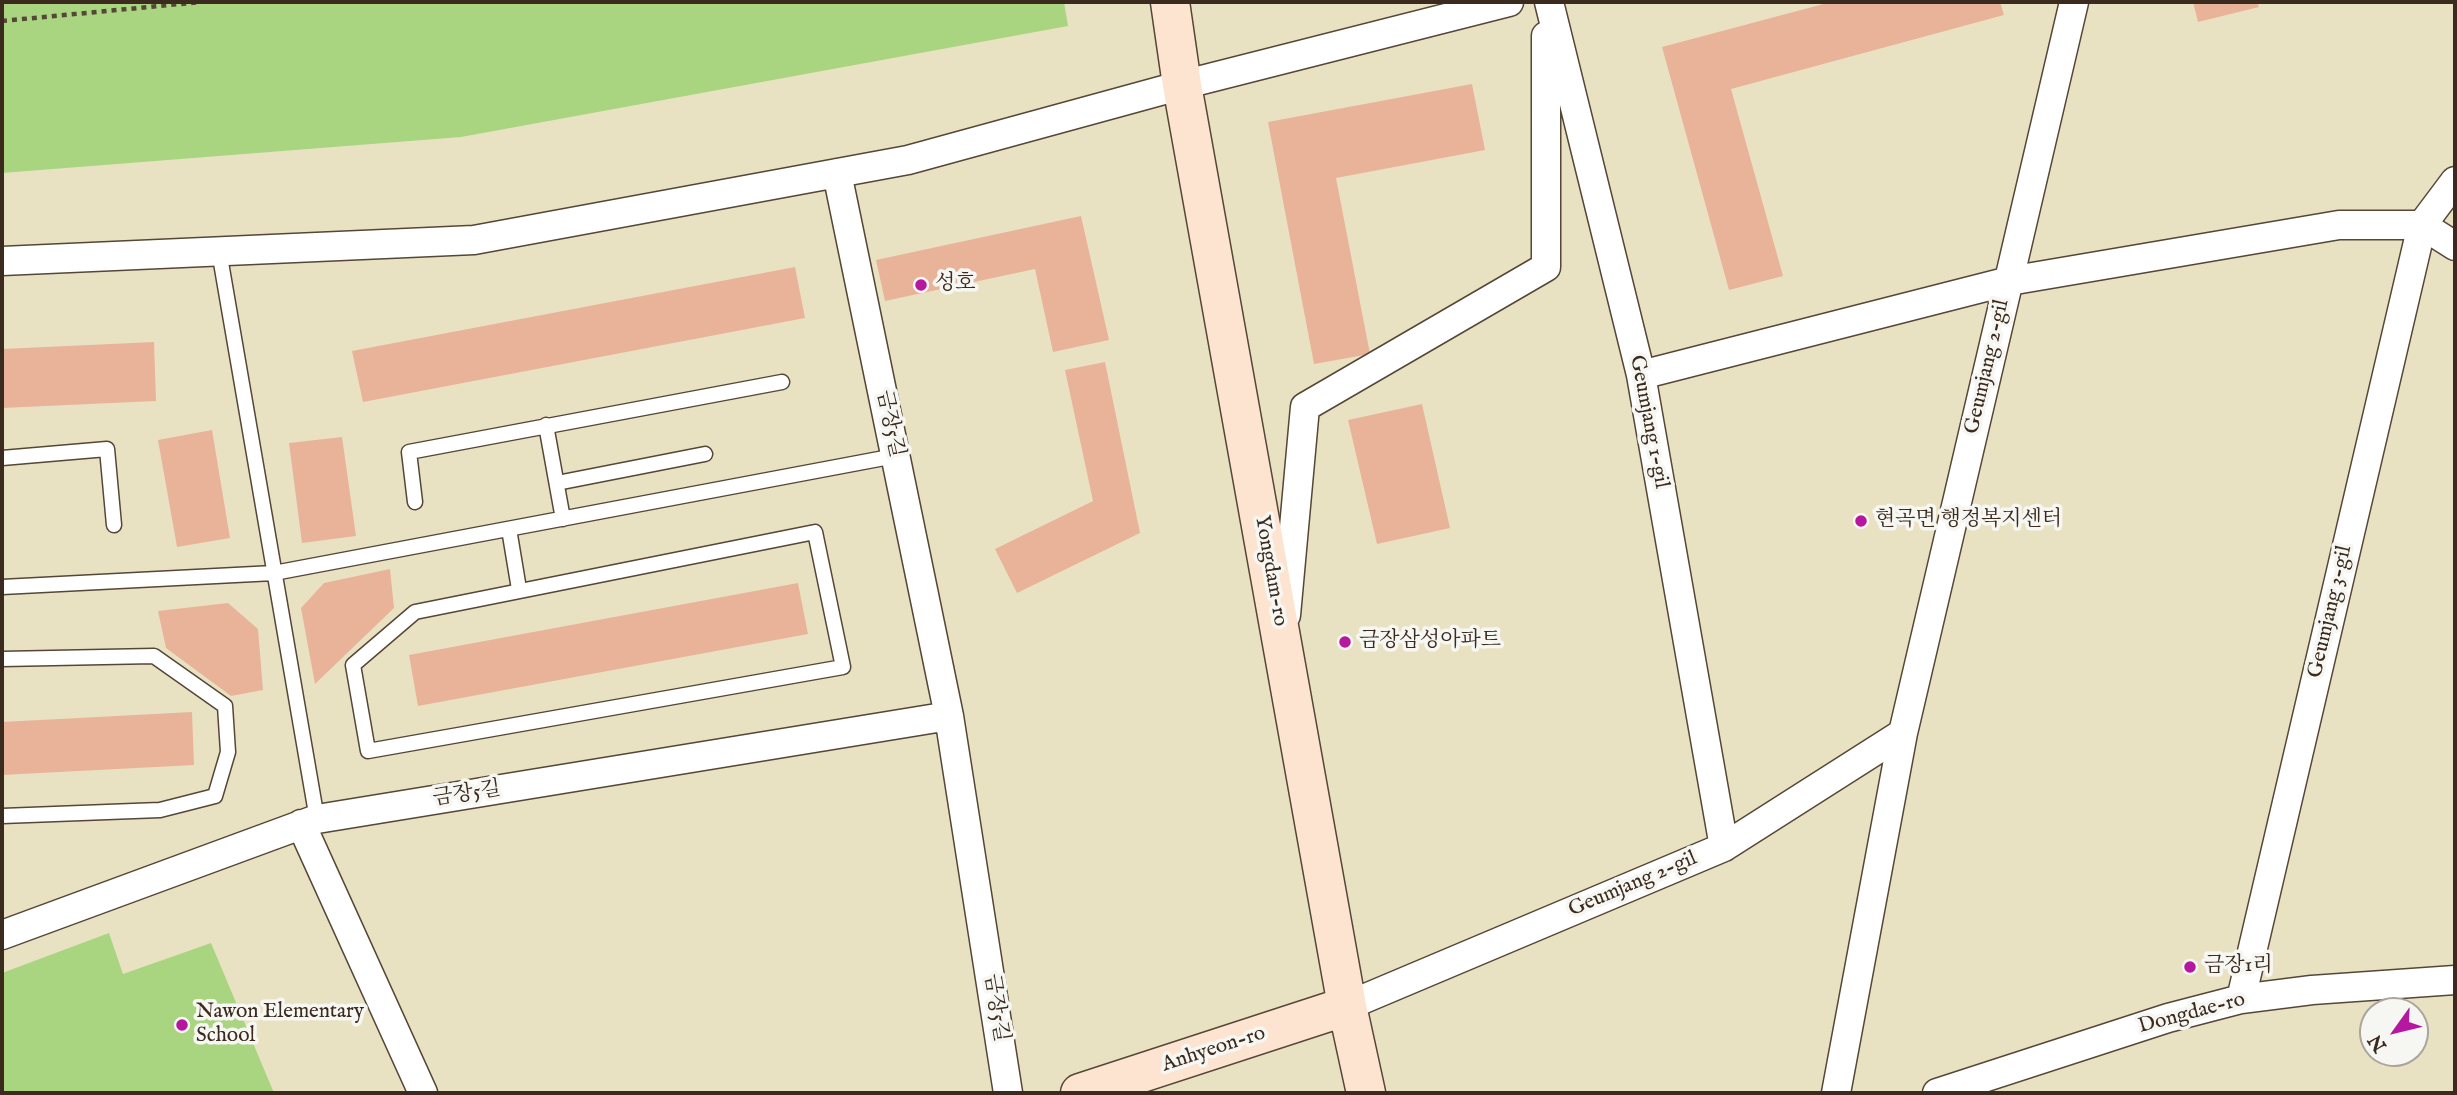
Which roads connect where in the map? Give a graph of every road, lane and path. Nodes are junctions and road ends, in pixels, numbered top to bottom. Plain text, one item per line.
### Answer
1 (201, 2) edge
2 (1170, 2) edge
3 (1509, 2) edge
4 (1547, 2) edge
5 (2074, 2) edge
6 (2, 21) edge
7 (1180, 67) junction
8 (838, 173) junction
9 (2455, 181) edge
10 (2422, 225) junction
11 (2455, 246) edge
12 (219, 251) junction
13 (2, 261) edge
14 (2009, 281) junction
15 (1641, 375) junction
16 (782, 382) dead end
17 (546, 425) junction
18 (705, 454) dead end
19 (895, 456) junction
20 (2, 458) edge
21 (557, 483) junction
22 (415, 502) dead end
23 (563, 519) junction
24 (114, 525) dead end
25 (509, 529) junction
26 (274, 573) junction
27 (2, 587) edge
28 (519, 589) junction
29 (1283, 648) junction
30 (2, 659) edge
31 (949, 716) junction
32 (1903, 733) junction
33 (2, 816) edge
34 (309, 822) junction
35 (1724, 847) junction
36 (2, 935) edge
37 (2455, 980) edge
38 (2241, 999) junction
39 (1347, 1006) junction
40 (423, 1093) edge
41 (1008, 1093) edge
42 (1080, 1093) edge
43 (1366, 1093) edge
44 (1836, 1093) edge
45 (1937, 1093) edge

1 - 6 path
2 - 7 main road, Yongdam-ro
3 - 7 street
4 - 15 street, Geumjang 1-gil
4 - 29 street
5 - 14 street, Geumjang 2-gil
7 - 8 street
7 - 29 main road, Yongdam-ro
8 - 12 street
8 - 19 street, 금장5길
9 - 10 street, Geumjang 3-gil
10 - 11 street
10 - 14 street
10 - 38 street, Geumjang 3-gil
12 - 13 street
12 - 26 lane
14 - 15 street
14 - 32 street, Geumjang 2-gil
15 - 35 street, Geumjang 1-gil
16 - 17 lane
17 - 21 lane
17 - 22 lane
18 - 21 lane
19 - 23 lane
19 - 31 street, 금장5길
20 - 24 lane
21 - 23 lane
23 - 25 lane
25 - 26 lane
25 - 28 lane
26 - 27 lane
26 - 34 lane
28 - 28 lane
29 - 39 main road, Yongdam-ro
30 - 33 lane
31 - 34 street, 금장5길
31 - 41 street, 금장5길
32 - 35 street, Geumjang 2-gil
32 - 44 street, Geumjang 2-gil
34 - 36 street, 금장5길
34 - 40 street
35 - 39 street, Geumjang 2-gil
37 - 38 street, Dongdae-ro
38 - 45 street, Dongdae-ro
39 - 42 main road, Anhyeon-ro
39 - 43 main road, Yongdam-ro

